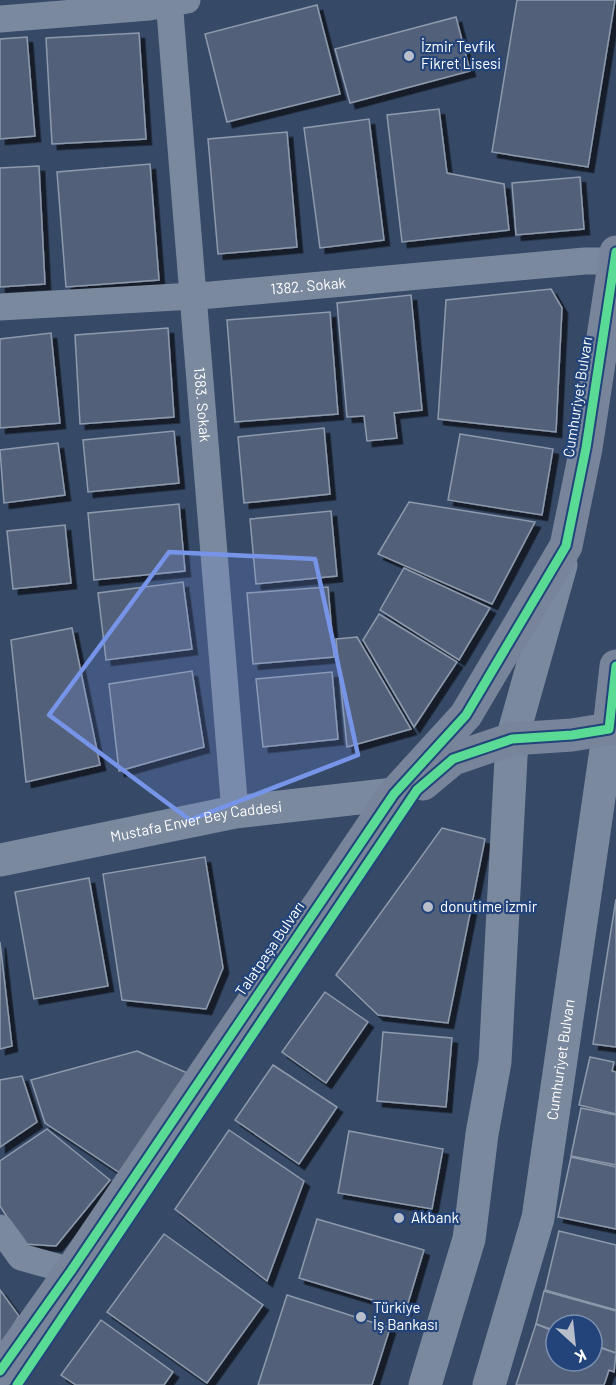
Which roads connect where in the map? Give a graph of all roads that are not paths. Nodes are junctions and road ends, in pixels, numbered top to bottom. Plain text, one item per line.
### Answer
1 (176, 1) edge
2 (0, 19) edge
3 (616, 258) edge
4 (194, 296) junction
5 (0, 307) edge
6 (566, 546) junction
7 (616, 666) edge
8 (612, 729) edge
9 (512, 739) junction
10 (394, 794) junction
11 (235, 812) junction
12 (0, 860) edge
13 (0, 1228) edge
14 (72, 1270) junction
15 (0, 1371) edge
16 (17, 1385) edge
17 (425, 1385) edge
18 (489, 1385) edge

1 - 2 street
1 - 4 street, 1383. Sokak
3 - 4 street, 1382. Sokak
3 - 6 main road, Cumhuriyet Bulvarı
4 - 5 street, 1382. Sokak
4 - 11 street, 1383. Sokak
6 - 9 street, Cumhuriyet Bulvarı
6 - 10 main road, Talatpaşa Bulvarı
7 - 8 main road, Cumhuriyet Bulvarı
8 - 9 main road
8 - 18 street, Cumhuriyet Bulvarı
9 - 16 main road
9 - 17 street, Cumhuriyet Bulvarı
10 - 11 street, Mustafa Enver Bey Caddesi
10 - 14 main road, Talatpaşa Bulvarı
11 - 12 street, Mustafa Enver Bey Caddesi
13 - 14 street
14 - 15 main road, Talatpaşa Bulvarı

